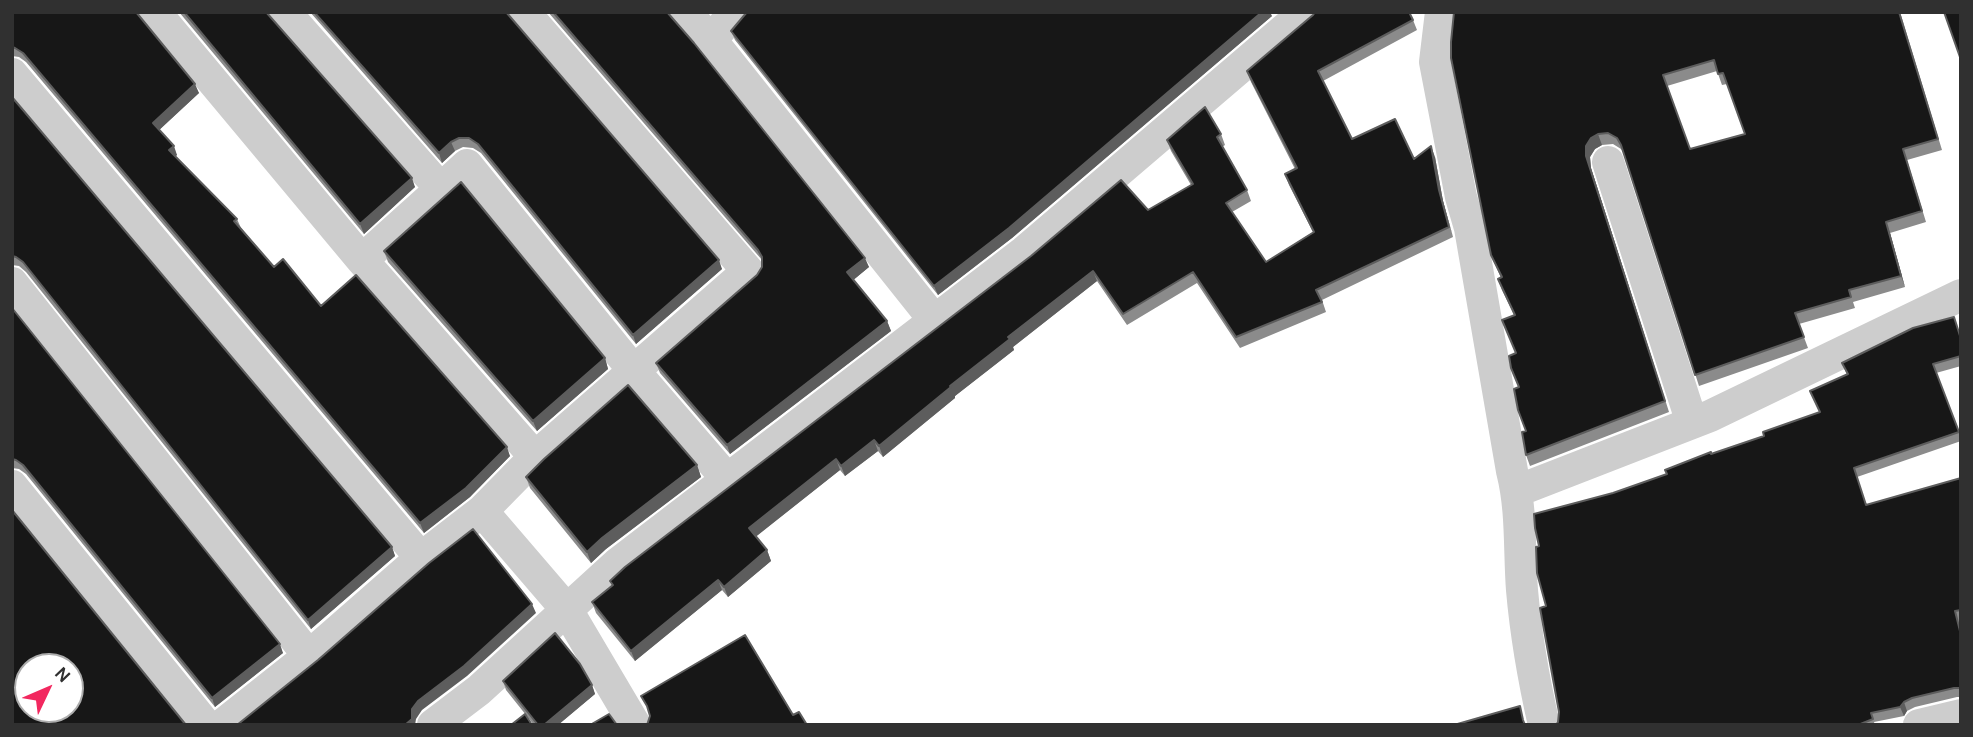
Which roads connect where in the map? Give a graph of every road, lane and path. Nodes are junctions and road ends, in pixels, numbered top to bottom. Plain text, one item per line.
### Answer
1 (155, 12) edge
2 (285, 12) edge
3 (524, 12) edge
4 (685, 12) edge
5 (735, 12) edge
6 (1305, 12) edge
7 (1441, 12) edge
8 (711, 40) junction
9 (12, 75) edge
10 (1608, 162) dead end
11 (441, 189) junction
12 (362, 260) junction
13 (12, 284) edge
14 (1961, 295) edge
15 (935, 321) junction
16 (634, 371) junction
17 (1692, 423) junction
18 (536, 457) junction
19 (727, 480) junction
20 (12, 486) edge
21 (1517, 491) junction
22 (482, 511) junction
23 (421, 558) junction
24 (567, 610) junction
25 (309, 656) junction
26 (1961, 715) edge
27 (206, 725) edge
28 (222, 725) edge
29 (433, 725) edge
30 (635, 725) edge
31 (1544, 725) edge
32 (1919, 725) edge

1 - 12 street
2 - 11 street
3 - 16 street
4 - 8 street
5 - 8 street
6 - 15 street
7 - 21 street
8 - 15 street
9 - 23 street
10 - 17 street
11 - 12 street
11 - 16 street
12 - 18 street
13 - 25 street
14 - 17 street
15 - 19 street
16 - 18 street
16 - 19 street
17 - 21 street
18 - 22 street
19 - 24 street
20 - 27 street
21 - 31 street
22 - 23 street
22 - 24 street
23 - 25 street
24 - 29 street
24 - 30 street
25 - 28 street
26 - 32 street

